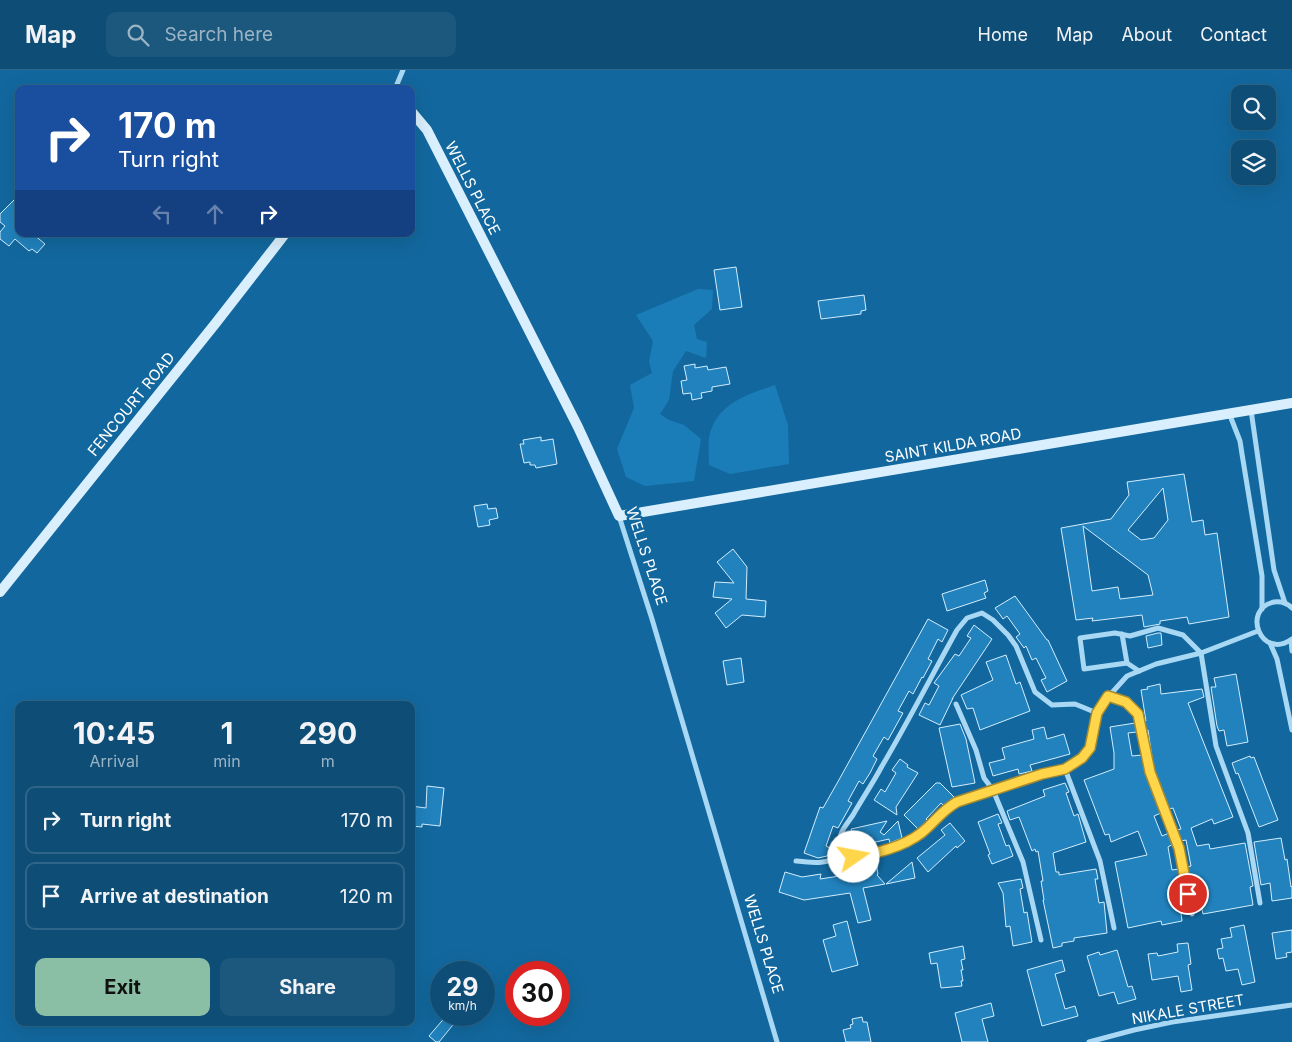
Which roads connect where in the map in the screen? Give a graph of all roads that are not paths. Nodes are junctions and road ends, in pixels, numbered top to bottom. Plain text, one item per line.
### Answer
1 (404, 70) edge
2 (396, 85) edge
3 (415, 116) edge
4 (283, 237) edge
5 (1292, 403) edge
6 (1251, 410) junction
7 (1229, 413) junction
8 (619, 516) junction
9 (0, 592) edge
10 (1284, 603) junction
11 (1292, 608) edge
12 (1262, 609) junction
13 (1258, 631) junction
14 (1122, 634) junction
15 (1292, 639) edge
16 (1270, 643) junction
17 (1292, 651) edge
18 (1201, 653) junction
19 (1127, 663) junction
20 (1139, 671) junction
21 (1108, 696) junction
22 (956, 704) dead end
23 (1097, 713) junction
24 (1292, 730) edge
25 (1065, 769) junction
26 (993, 790) junction
27 (843, 853) junction
28 (796, 860) dead end
29 (1260, 903) dead end
30 (1192, 914) dead end
31 (1114, 928) dead end
32 (1041, 940) dead end
33 (1292, 1005) edge
34 (777, 1042) edge
35 (1089, 1042) edge

1 - 2 street
3 - 8 street, WELLS PLACE
4 - 9 street, FENCOURT ROAD
5 - 6 street, SAINT KILDA ROAD
6 - 7 street, SAINT KILDA ROAD
6 - 10 street
7 - 8 street, SAINT KILDA ROAD
7 - 12 street
8 - 34 street, WELLS PLACE
10 - 11 street
10 - 12 street
12 - 13 street
13 - 16 street
13 - 18 street
14 - 18 street
14 - 19 street
14 - 19 street
15 - 16 street
15 - 17 street
16 - 24 street
18 - 20 street
18 - 29 street
19 - 20 street
20 - 21 street
21 - 23 street
21 - 30 street
22 - 26 street
23 - 25 street
23 - 27 street
25 - 26 street
25 - 31 street
26 - 27 street
26 - 32 street
27 - 28 street
33 - 35 street, NIKALE STREET

